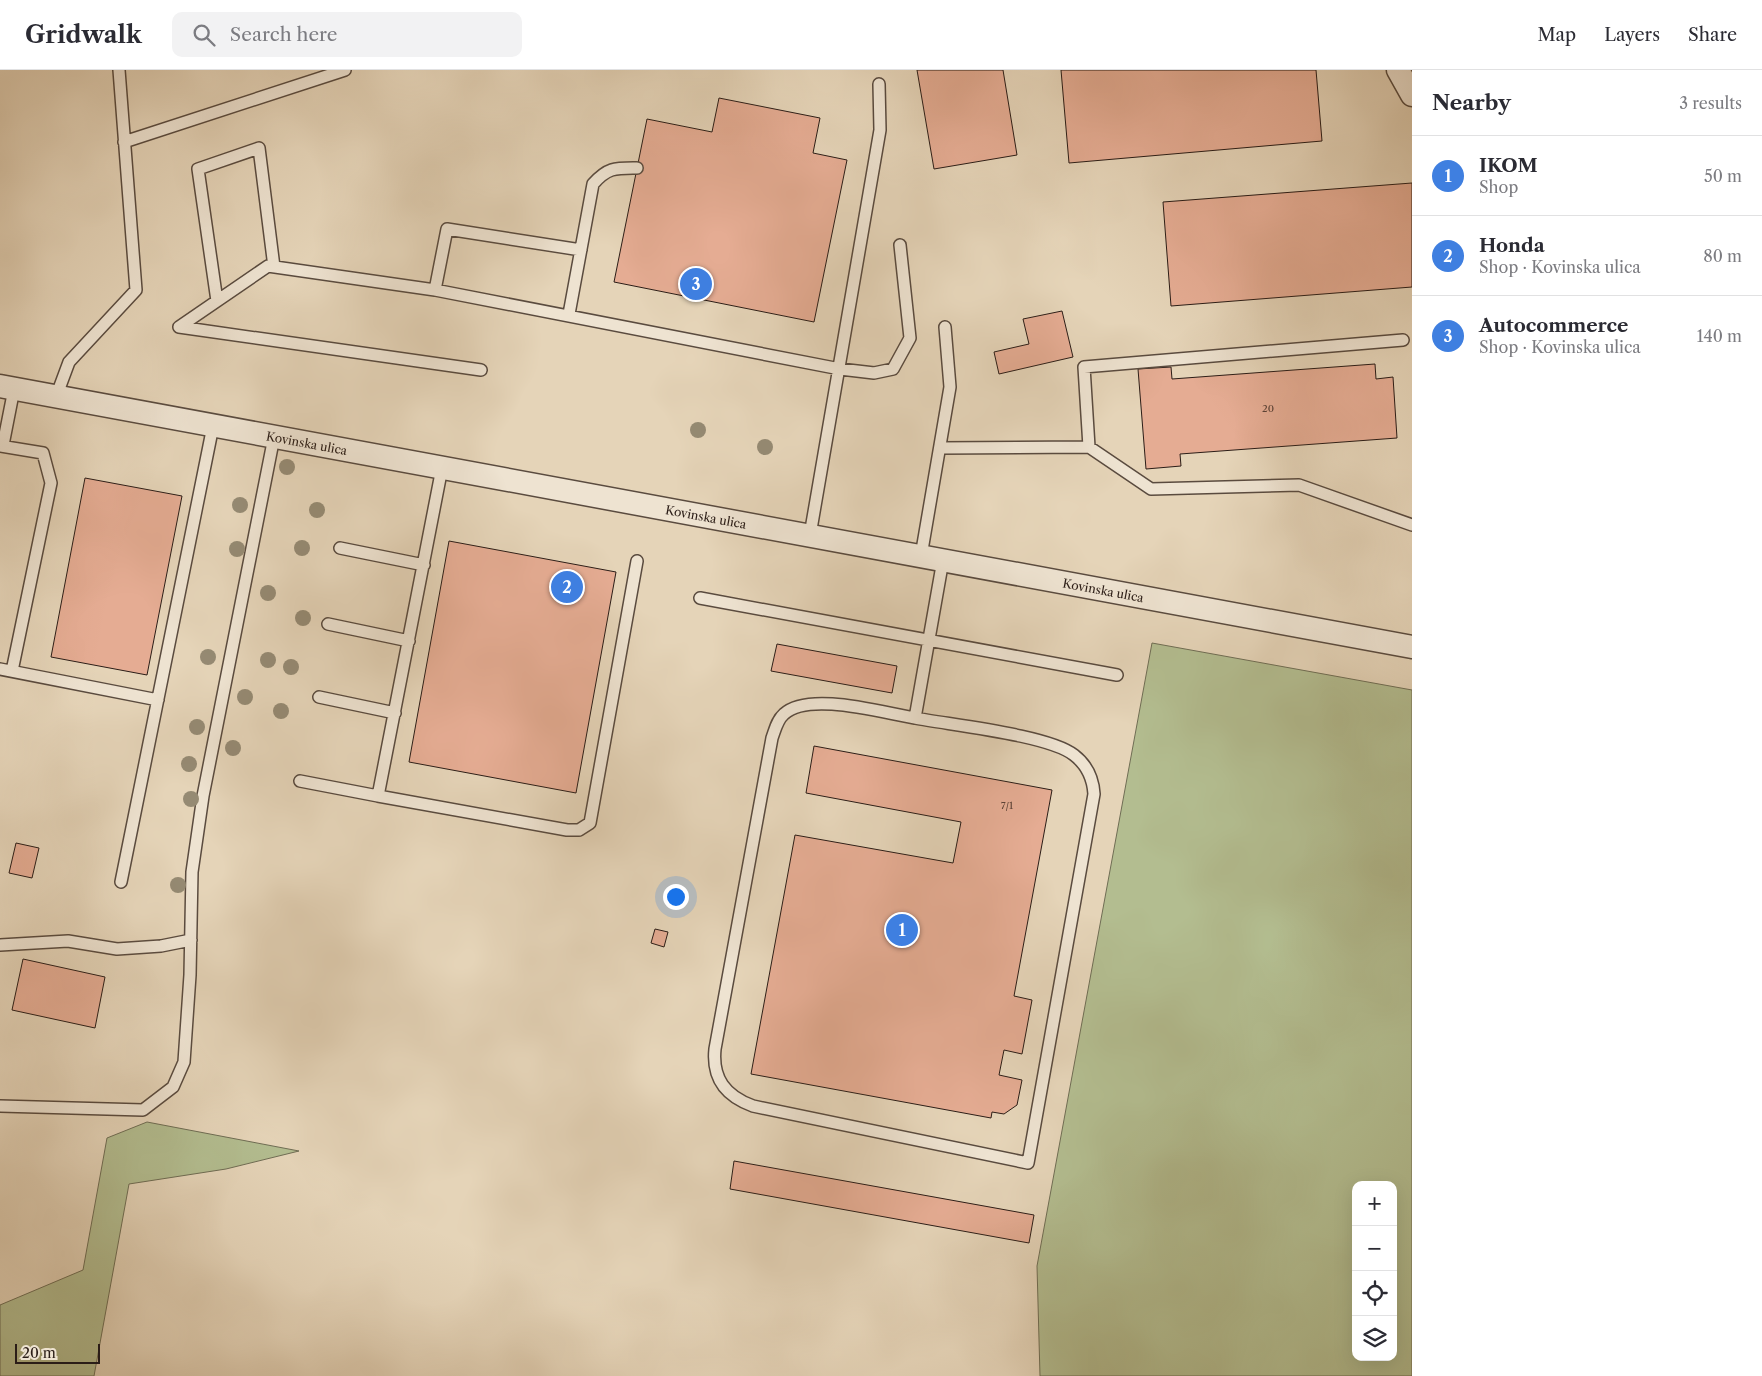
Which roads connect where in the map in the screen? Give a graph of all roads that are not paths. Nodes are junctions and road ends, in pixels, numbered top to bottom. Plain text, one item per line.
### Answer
1 (120, 70) edge
2 (346, 70) edge
3 (1398, 70) edge
4 (879, 84) dead end
5 (1412, 95) edge
6 (124, 142) junction
7 (637, 168) dead end
8 (900, 245) dead end
9 (581, 250) junction
10 (274, 266) junction
11 (435, 290) junction
12 (217, 301) junction
13 (570, 314) junction
14 (946, 327) dead end
15 (1403, 340) dead end
16 (840, 369) junction
17 (481, 370) dead end
18 (7, 387) edge
19 (56, 397) junction
20 (213, 426) junction
21 (274, 437) junction
22 (1, 445) edge
23 (1089, 446) junction
24 (940, 448) junction
25 (442, 468) junction
26 (1412, 525) edge
27 (810, 535) junction
28 (340, 548) dead end
29 (921, 556) junction
30 (943, 560) junction
31 (638, 561) dead end
32 (424, 565) junction
33 (700, 598) dead end
34 (328, 624) dead end
35 (928, 640) junction
36 (409, 641) junction
37 (1412, 647) edge
38 (6, 670) edge
39 (1117, 675) dead end
40 (319, 698) dead end
41 (158, 700) junction
42 (395, 713) junction
43 (915, 718) junction
44 (300, 781) dead end
45 (378, 796) junction
46 (122, 882) dead end
47 (190, 940) junction
48 (0, 945) edge
49 (0, 1106) edge

1 - 6 lane
2 - 6 lane
3 - 5 street
4 - 16 lane
6 - 19 lane
7 - 9 lane
8 - 16 lane
9 - 11 lane
9 - 13 lane
10 - 11 lane
10 - 12 lane
10 - 12 lane
11 - 13 lane
12 - 17 lane
13 - 16 lane
14 - 24 lane
15 - 23 lane
16 - 27 lane
18 - 19 street, Kovinska ulica
18 - 22 lane
19 - 20 street, Kovinska ulica
20 - 21 street, Kovinska ulica
20 - 41 lane
21 - 25 street, Kovinska ulica
21 - 47 lane
22 - 38 lane
23 - 24 lane
23 - 26 lane
24 - 29 lane
25 - 27 street, Kovinska ulica
25 - 32 lane
27 - 29 street, Kovinska ulica
28 - 32 lane
29 - 30 street, Kovinska ulica
30 - 35 lane
30 - 37 street, Kovinska ulica
31 - 45 lane
32 - 36 lane
33 - 35 lane
34 - 36 lane
35 - 39 lane
35 - 43 lane
36 - 42 lane
38 - 41 lane
40 - 42 lane
41 - 46 lane
42 - 45 lane
43 - 43 lane
44 - 45 lane
47 - 48 lane
47 - 49 lane

